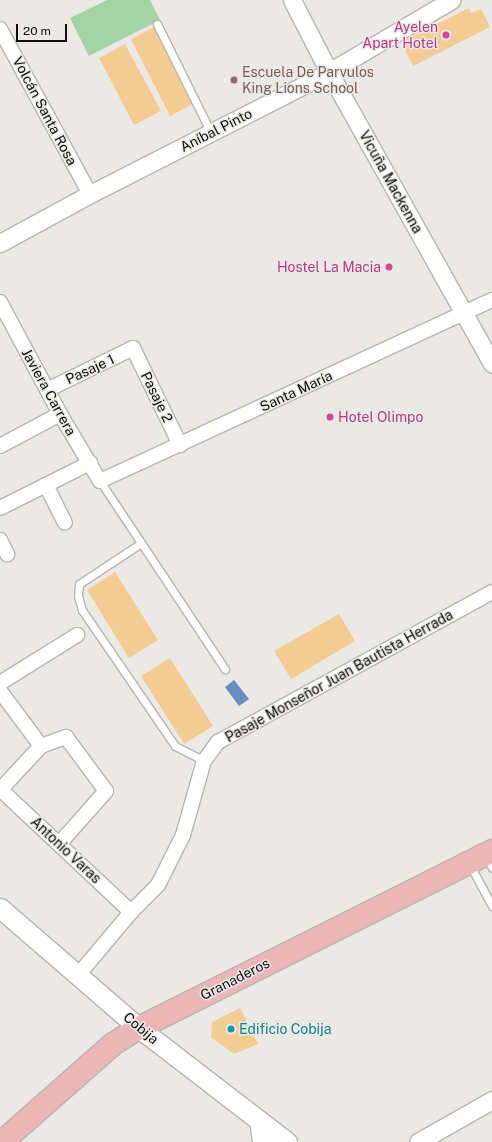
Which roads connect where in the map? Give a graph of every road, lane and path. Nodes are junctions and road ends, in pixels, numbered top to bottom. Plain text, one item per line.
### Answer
1 (292, 0) edge
2 (451, 0) edge
3 (157, 24) dead end
4 (0, 29) edge
5 (329, 72) junction
6 (211, 132) junction
7 (90, 194) junction
8 (0, 243) edge
9 (492, 300) edge
10 (0, 302) edge
11 (464, 314) junction
12 (133, 348) joint
13 (492, 364) edge
14 (47, 390) junction
15 (60, 414) junction
16 (180, 445) junction
17 (0, 446) edge
18 (90, 463) junction
19 (100, 482) junction
20 (46, 485) junction
21 (0, 508) edge
22 (65, 523) dead end
23 (0, 540) edge
24 (141, 544) junction
25 (7, 554) dead end
26 (492, 592) edge
27 (77, 635) dead end
28 (225, 669) dead end
29 (0, 683) edge
30 (0, 691) edge
31 (42, 746) junction
32 (204, 762) junction
33 (0, 789) edge
34 (60, 844) junction
35 (484, 859) edge
36 (492, 906) edge
37 (0, 908) edge
38 (131, 912) junction
39 (78, 974) junction
40 (139, 1028) junction
41 (492, 1100) edge
42 (259, 1120) junction
43 (2, 1142) edge
44 (262, 1142) edge
45 (287, 1142) edge
46 (418, 1142) edge

1 - 5 street, Vicuña Mackenna
2 - 5 street, Aníbal Pinto
3 - 6 lane
4 - 7 street, Volcán Santa Rosa
5 - 6 street, Aníbal Pinto
5 - 11 street, Vicuña Mackenna
6 - 7 street, Aníbal Pinto
7 - 8 street, Aníbal Pinto
9 - 11 street, Santa María
10 - 14 street, Javiera Carrera
11 - 13 street, Vicuña Mackenna
11 - 16 street, Santa María
12 - 14 street, Pasaje 1
12 - 16 street, Pasaje 2
14 - 15 street, Javiera Carrera
15 - 17 street
15 - 18 street, Javiera Carrera
16 - 19 street, Santa María
18 - 19 street, Javiera Carrera
18 - 20 street
19 - 24 lane
20 - 21 street
20 - 22 street
23 - 25 street
24 - 28 lane
24 - 32 lane
26 - 32 street, Pasaje Monseñor Juan Bautista Herrada
27 - 29 street
30 - 31 street
31 - 33 street
31 - 34 street
32 - 38 street, Pasaje Monseñor Juan Bautista Herrada
33 - 34 street, Antonio Varas
34 - 38 street, Antonio Varas
35 - 36 lane
35 - 40 main road, Granaderos
37 - 39 main road, Cobija
38 - 39 street, Pasaje Monseñor Juan Bautista Herrada
39 - 40 main road, Cobija
40 - 42 main road, Cobija
40 - 43 main road, Granaderos
41 - 46 street
42 - 44 main road
42 - 45 main road, Cobija

